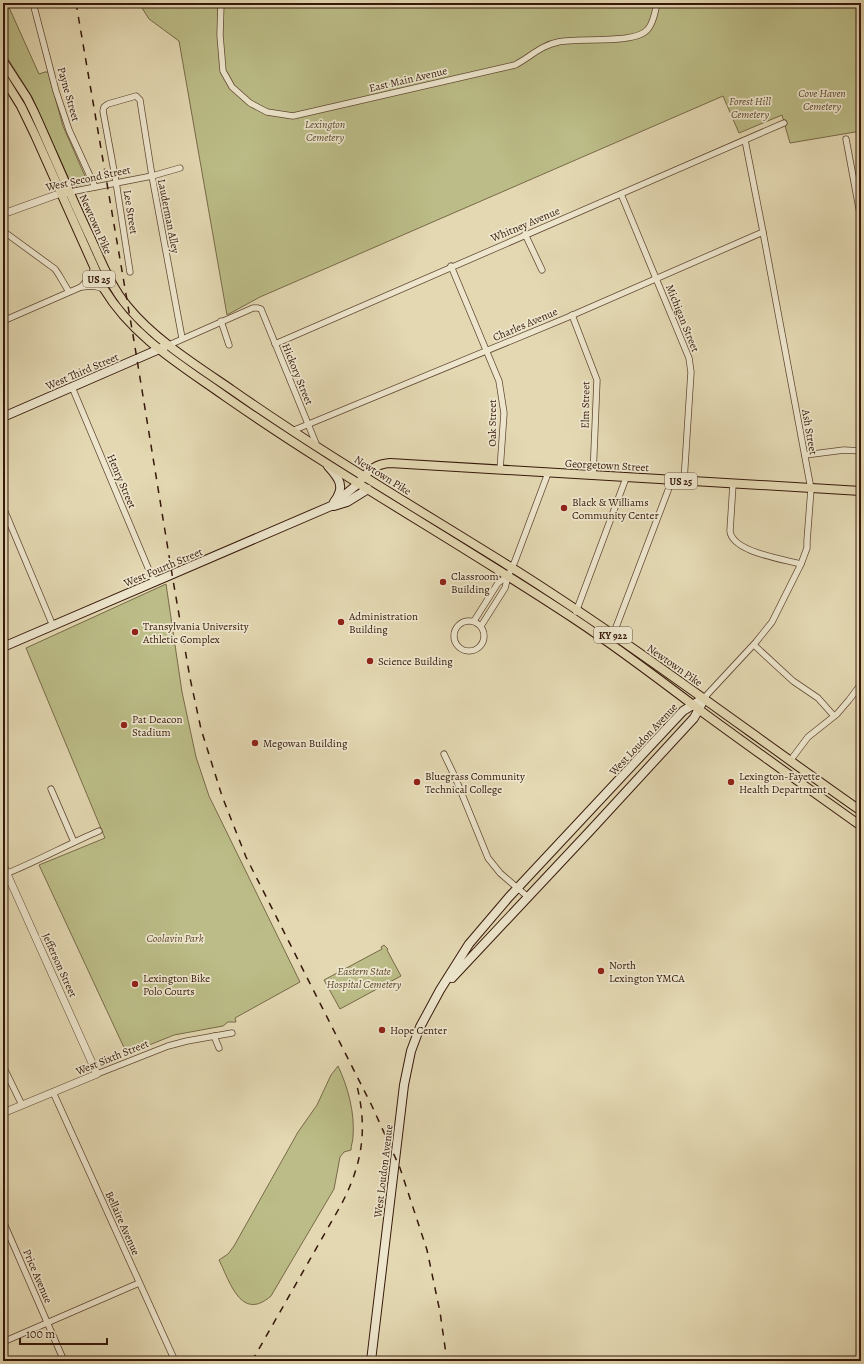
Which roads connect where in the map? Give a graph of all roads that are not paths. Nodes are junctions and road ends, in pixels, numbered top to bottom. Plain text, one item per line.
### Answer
1 (33, 3) edge
2 (222, 3) edge
3 (657, 3) edge
4 (3, 61) edge
5 (3, 77) edge
6 (138, 97) joint
7 (784, 123) dead end
8 (846, 139) dead end
9 (745, 140) junction
10 (180, 168) dead end
11 (152, 176) junction
12 (116, 182) junction
13 (94, 187) junction
14 (70, 192) junction
15 (61, 193) junction
16 (621, 194) junction
17 (3, 214) edge
18 (861, 219) edge
19 (3, 231) edge
20 (763, 232) junction
21 (525, 234) junction
22 (451, 266) junction
23 (94, 268) junction
24 (542, 270) dead end
25 (130, 272) dead end
26 (656, 278) junction
27 (81, 287) junction
28 (104, 289) junction
29 (69, 292) junction
30 (572, 315) junction
31 (3, 321) edge
32 (221, 321) junction
33 (182, 338) junction
34 (274, 344) junction
35 (169, 345) junction
36 (229, 345) dead end
37 (159, 349) junction
38 (487, 351) junction
39 (72, 387) junction
40 (3, 417) edge
41 (308, 425) junction
42 (292, 432) junction
43 (318, 449) junction
44 (861, 450) edge
45 (805, 455) junction
46 (326, 464) junction
47 (500, 470) junction
48 (548, 473) junction
49 (593, 476) junction
50 (626, 478) junction
51 (362, 480) junction
52 (672, 480) junction
53 (684, 481) junction
54 (733, 484) junction
55 (368, 489) junction
56 (811, 489) junction
57 (861, 491) edge
58 (331, 506) junction
59 (3, 507) edge
60 (801, 564) junction
61 (510, 572) junction
62 (154, 582) junction
63 (575, 614) junction
64 (474, 621) junction
65 (53, 626) junction
66 (481, 626) junction
67 (612, 639) junction
68 (754, 645) junction
69 (3, 647) edge
70 (861, 684) edge
71 (704, 698) junction
72 (696, 707) junction
73 (834, 716) junction
74 (444, 754) dead end
75 (790, 761) junction
76 (51, 789) dead end
77 (861, 810) edge
78 (858, 823) edge
79 (99, 831) dead end
80 (74, 842) junction
81 (3, 865) edge
82 (5, 874) edge
83 (518, 888) junction
84 (528, 897) junction
85 (440, 990) junction
86 (232, 1033) dead end
87 (214, 1036) junction
88 (219, 1048) dead end
89 (3, 1066) edge
90 (97, 1074) junction
91 (53, 1092) junction
92 (22, 1105) junction
93 (3, 1113) edge
94 (3, 1221) edge
95 (140, 1283) junction
96 (47, 1323) junction
97 (3, 1342) edge
98 (64, 1361) edge
99 (175, 1361) edge
100 (370, 1361) edge

1 - 13 street, Payne Street
2 - 3 street, East Main Avenue
4 - 14 main road, Newtown Pike / US 25
5 - 15 main road, Newtown Pike / US 25
6 - 11 street, Lauderman Alley
6 - 12 street, Lee Street
7 - 9 street, Whitney Avenue
8 - 18 street
9 - 16 street, Whitney Avenue
9 - 20 street, Ash Street
10 - 11 street, West Second Street
11 - 12 street, West Second Street
11 - 33 street, Lauderman Alley
12 - 13 street, West Second Street
12 - 25 street, Lee Street
13 - 14 street, West Second Street
14 - 15 street, West Second Street
14 - 35 main road, Newtown Pike / US 25
15 - 17 street, West Second Street
15 - 23 main road, Newtown Pike / US 25
16 - 21 street, Whitney Avenue
16 - 26 street, Michigan Street
19 - 29 street
20 - 26 street, Charles Avenue
20 - 45 street, Ash Street
21 - 22 street, Whitney Avenue
21 - 24 street
22 - 34 street, Whitney Avenue
22 - 38 street, Oak Street
23 - 27 street
23 - 28 main road, Newtown Pike / US 25
26 - 30 street, Charles Avenue
26 - 53 street, Michigan Street
27 - 28 street
27 - 29 street
28 - 37 main road, Newtown Pike / US 25
29 - 31 street
30 - 38 street, Charles Avenue
30 - 49 street, Elm Street
32 - 33 street
32 - 34 street, Hickory Street
32 - 36 street
33 - 35 street
34 - 41 street, Hickory Street
35 - 37 main road, West Third Street
35 - 42 main road, Newtown Pike / US 25
37 - 39 main road, West Third Street
37 - 46 main road, Newtown Pike / US 25
38 - 41 street, Charles Avenue
38 - 47 street, Oak Street
39 - 40 main road, West Third Street
39 - 62 street, Henry Street
41 - 42 street, Charles Avenue
41 - 43 street, Hickory Street
42 - 43 main road, Newtown Pike / US 25
43 - 51 main road, Newtown Pike / US 25
44 - 45 street
45 - 56 street, Ash Street
46 - 51 main road, Newtown Pike / US 25
46 - 58 main road
47 - 48 main road, Georgetown Street / US 25
47 - 51 main road, Georgetown Street / US 25
48 - 49 main road, Georgetown Street / US 25
48 - 61 street
49 - 50 main road, Georgetown Street / US 25
50 - 52 main road, Georgetown Street / US 25
50 - 63 street
51 - 55 main road, Newtown Pike / KY 922
51 - 58 main road, West Fourth Street
51 - 61 main road, Newtown Pike / KY 922
52 - 53 main road, Georgetown Street / US 25
52 - 67 street
53 - 54 main road, Georgetown Street / US 25
54 - 56 main road, Georgetown Street / US 25
54 - 60 street
55 - 58 main road, West Fourth Street
55 - 61 main road, Newtown Pike / KY 922
56 - 57 main road, Georgetown Street / US 25
56 - 60 street, Ash Street
58 - 62 main road, West Fourth Street
59 - 65 street
60 - 68 street, Ash Street
61 - 63 main road, Newtown Pike / KY 922
61 - 64 street
61 - 66 street
62 - 65 main road, West Fourth Street
63 - 67 main road, Newtown Pike / KY 922
64 - 66 street
64 - 66 street
65 - 69 main road, West Fourth Street
67 - 71 main road, Newtown Pike / KY 922
67 - 72 main road, Newtown Pike / KY 922
68 - 71 street, Ash Street
68 - 73 street
70 - 73 street
71 - 72 main road, West Loudon Avenue
71 - 75 main road, Newtown Pike / KY 922
72 - 78 main road, Newtown Pike / KY 922
72 - 83 main road, West Loudon Avenue
72 - 84 main road, West Loudon Avenue
73 - 75 street
74 - 83 street
75 - 77 main road, Newtown Pike / KY 922
76 - 80 street
77 - 78 street
79 - 80 street
80 - 82 street
81 - 82 street, Jefferson Street
82 - 90 street, Jefferson Street
83 - 84 street
83 - 85 main road, West Loudon Avenue
84 - 85 main road, West Loudon Avenue
85 - 100 main road, West Loudon Avenue
86 - 87 street, West Sixth Street
87 - 88 street
87 - 90 street, West Sixth Street
89 - 92 street
90 - 91 street, West Sixth Street
91 - 92 street, West Sixth Street
91 - 95 street, Bellaire Avenue
92 - 93 street, West Sixth Street
94 - 96 street, Price Avenue
95 - 96 street
95 - 99 street, Bellaire Avenue
96 - 97 street
96 - 98 street, Price Avenue

